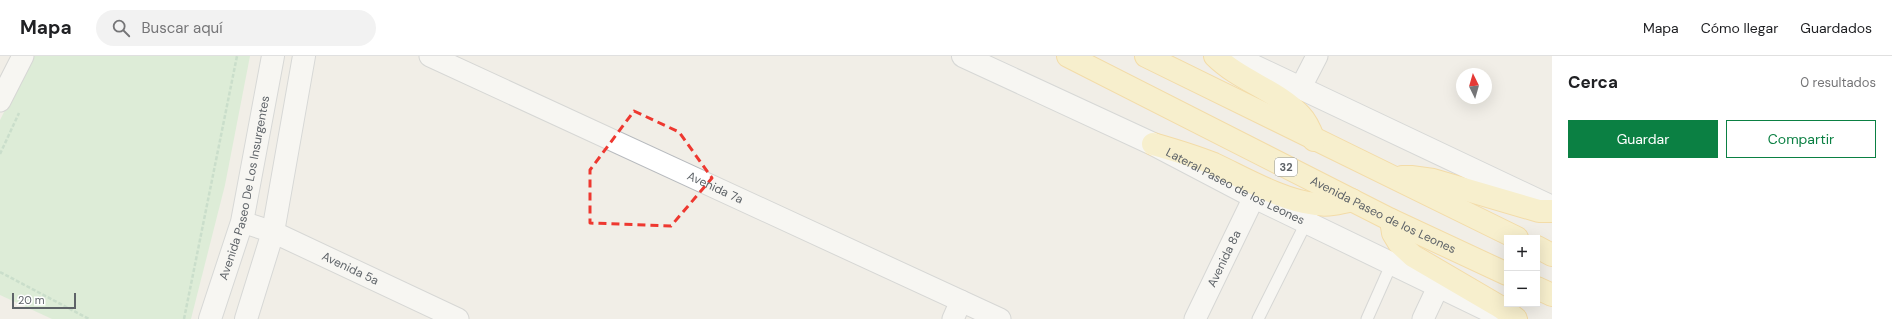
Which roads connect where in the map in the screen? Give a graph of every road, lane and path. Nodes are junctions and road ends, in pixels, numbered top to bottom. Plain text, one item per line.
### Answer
1 (23, 56) edge
2 (237, 56) edge
3 (273, 56) edge
4 (304, 56) edge
5 (430, 56) edge
6 (963, 56) edge
7 (1068, 56) edge
8 (1146, 56) edge
9 (1215, 56) edge
10 (1233, 56) edge
11 (1317, 56) edge
12 (1301, 87) junction
13 (1, 95) edge
14 (1314, 140) junction
15 (1153, 144) junction
16 (1392, 178) junction
17 (1254, 198) junction
18 (1352, 200) junction
19 (1552, 207) edge
20 (1552, 211) edge
21 (1391, 220) junction
22 (242, 222) junction
23 (1306, 223) junction
24 (273, 232) junction
25 (1512, 235) edge
26 (1540, 249) edge
27 (1552, 255) edge
28 (1391, 265) junction
29 (0, 272) edge
30 (1504, 273) edge
31 (1438, 288) junction
32 (1540, 289) edge
33 (1552, 294) edge
34 (1265, 305) junction
35 (957, 310) edge
36 (89, 319) edge
37 (184, 319) edge
38 (210, 319) edge
39 (246, 319) edge
40 (458, 319) edge
41 (1000, 319) edge
42 (1195, 319) edge
43 (1258, 319) edge
44 (1267, 319) edge
45 (1368, 319) edge
46 (1423, 319) edge
47 (1506, 319) edge
48 (1516, 319) edge

1 - 13 street
2 - 37 path
3 - 22 street, Avenida Paseo De Los Insurgentes
4 - 24 street
5 - 35 street, Avenida 7a
6 - 15 street, Lateral Paseo de los Leones
7 - 18 main road, Avenida Paseo de los Leones / 32
8 - 14 main road
9 - 14 main road
10 - 12 street
11 - 12 street
12 - 19 street
14 - 16 main road
15 - 17 street, Lateral Paseo de los Leones
15 - 18 main road
16 - 20 main road
16 - 25 main road
17 - 23 street, Lateral Paseo de los Leones
17 - 42 street, Avenida 8a
18 - 21 main road, Avenida Paseo de los Leones / 32
21 - 30 main road, Avenida Paseo de los Leones / 32
21 - 48 main road
22 - 24 street, Avenida 5a
22 - 38 street, Avenida Paseo De Los Insurgentes
23 - 28 street, Lateral Paseo de los Leones
23 - 34 lane
24 - 39 street
24 - 40 street, Avenida 5a
26 - 27 main road
28 - 31 street, Lateral Paseo de los Leones
28 - 45 lane
29 - 36 path
31 - 46 street
31 - 47 street, Lateral Paseo de los Leones
32 - 33 main road
34 - 43 lane
34 - 44 lane
35 - 41 street, Avenida 7a

